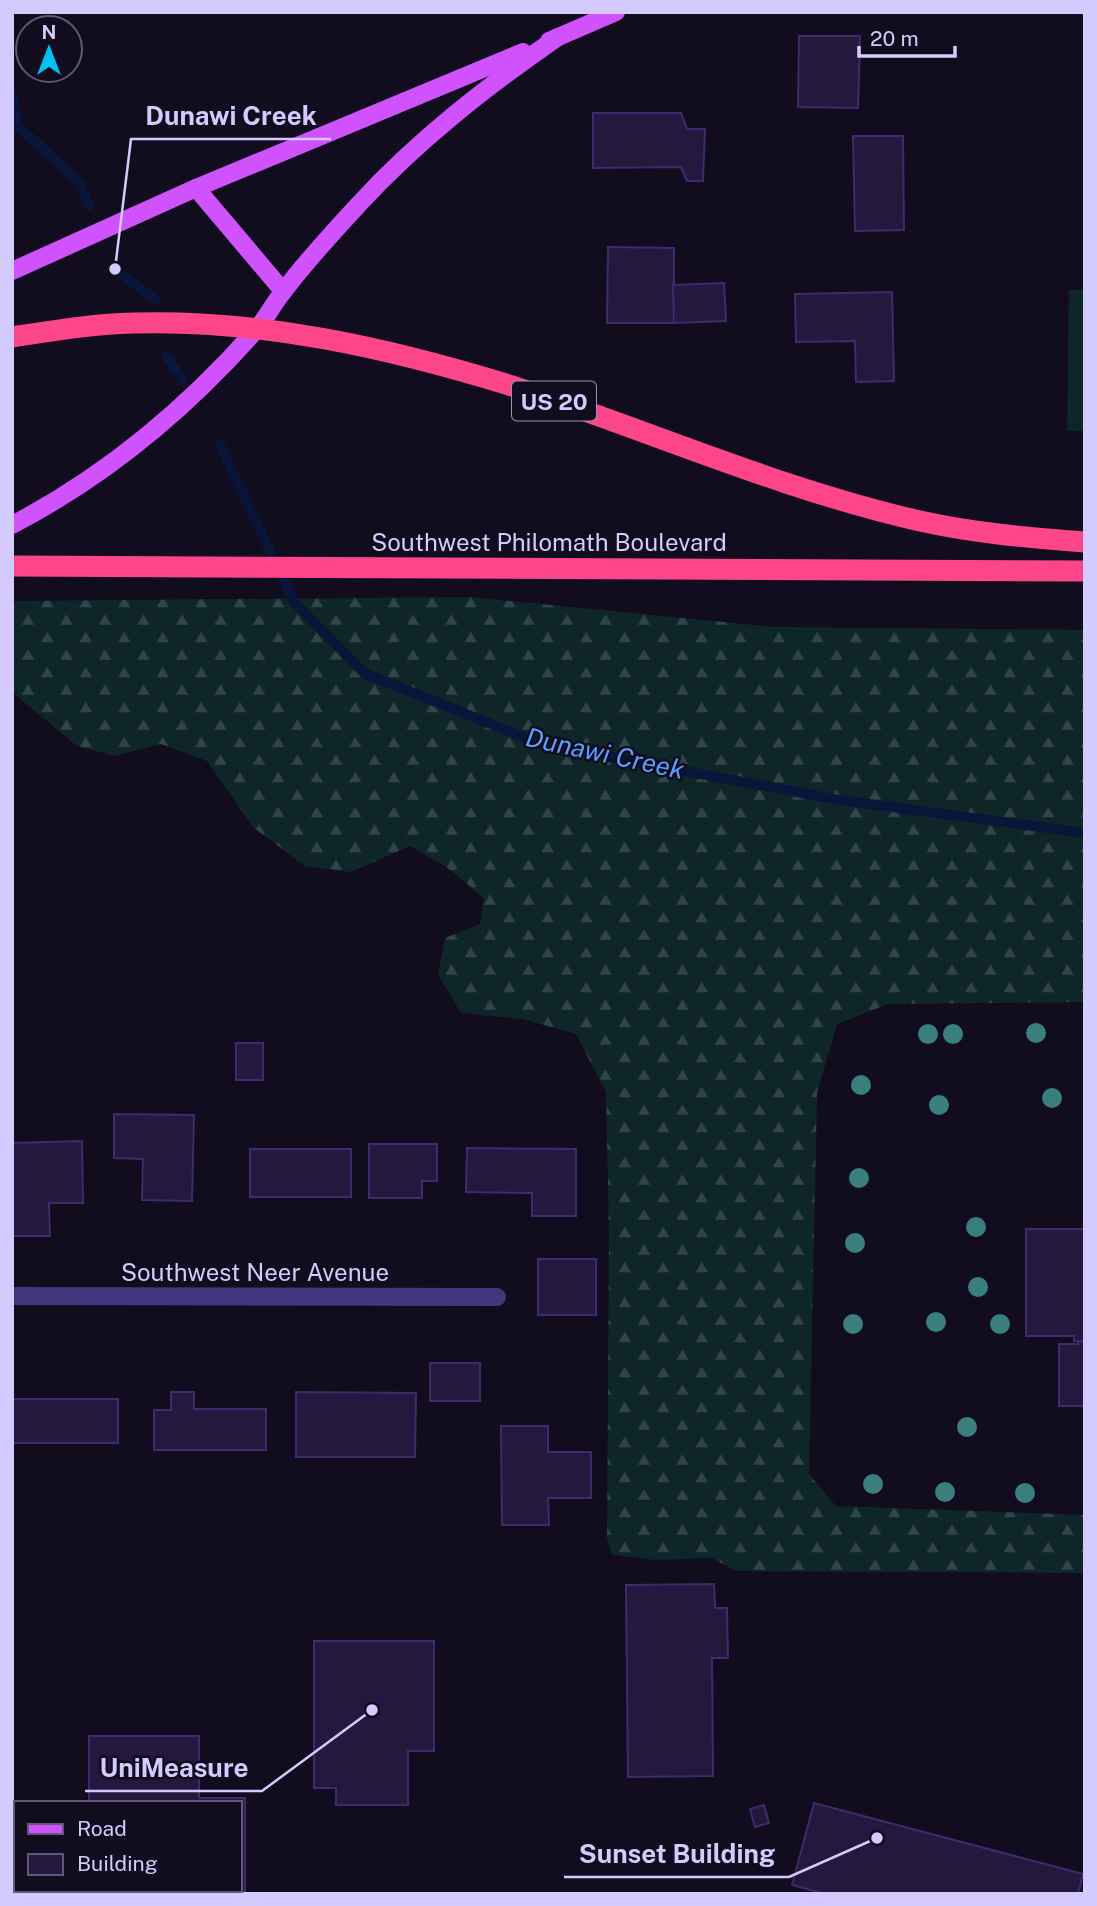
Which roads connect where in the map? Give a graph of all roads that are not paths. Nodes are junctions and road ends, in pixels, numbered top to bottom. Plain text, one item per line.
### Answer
1 (616, 12) edge
2 (558, 37) junction
3 (196, 188) junction
4 (12, 271) edge
5 (283, 291) junction
6 (257, 329) junction
7 (12, 337) edge
8 (12, 525) edge
9 (1085, 542) edge
10 (12, 566) edge
11 (1085, 571) edge
12 (12, 1296) edge
13 (497, 1297) dead end

1 - 2 main road
2 - 3 main road
2 - 5 main road
3 - 4 main road
3 - 5 main road
5 - 6 main road
6 - 7 highway, US 20
6 - 8 main road
6 - 9 highway, US 20
10 - 11 highway, Southwest Philomath Boulevard
12 - 13 street, Southwest Neer Avenue

